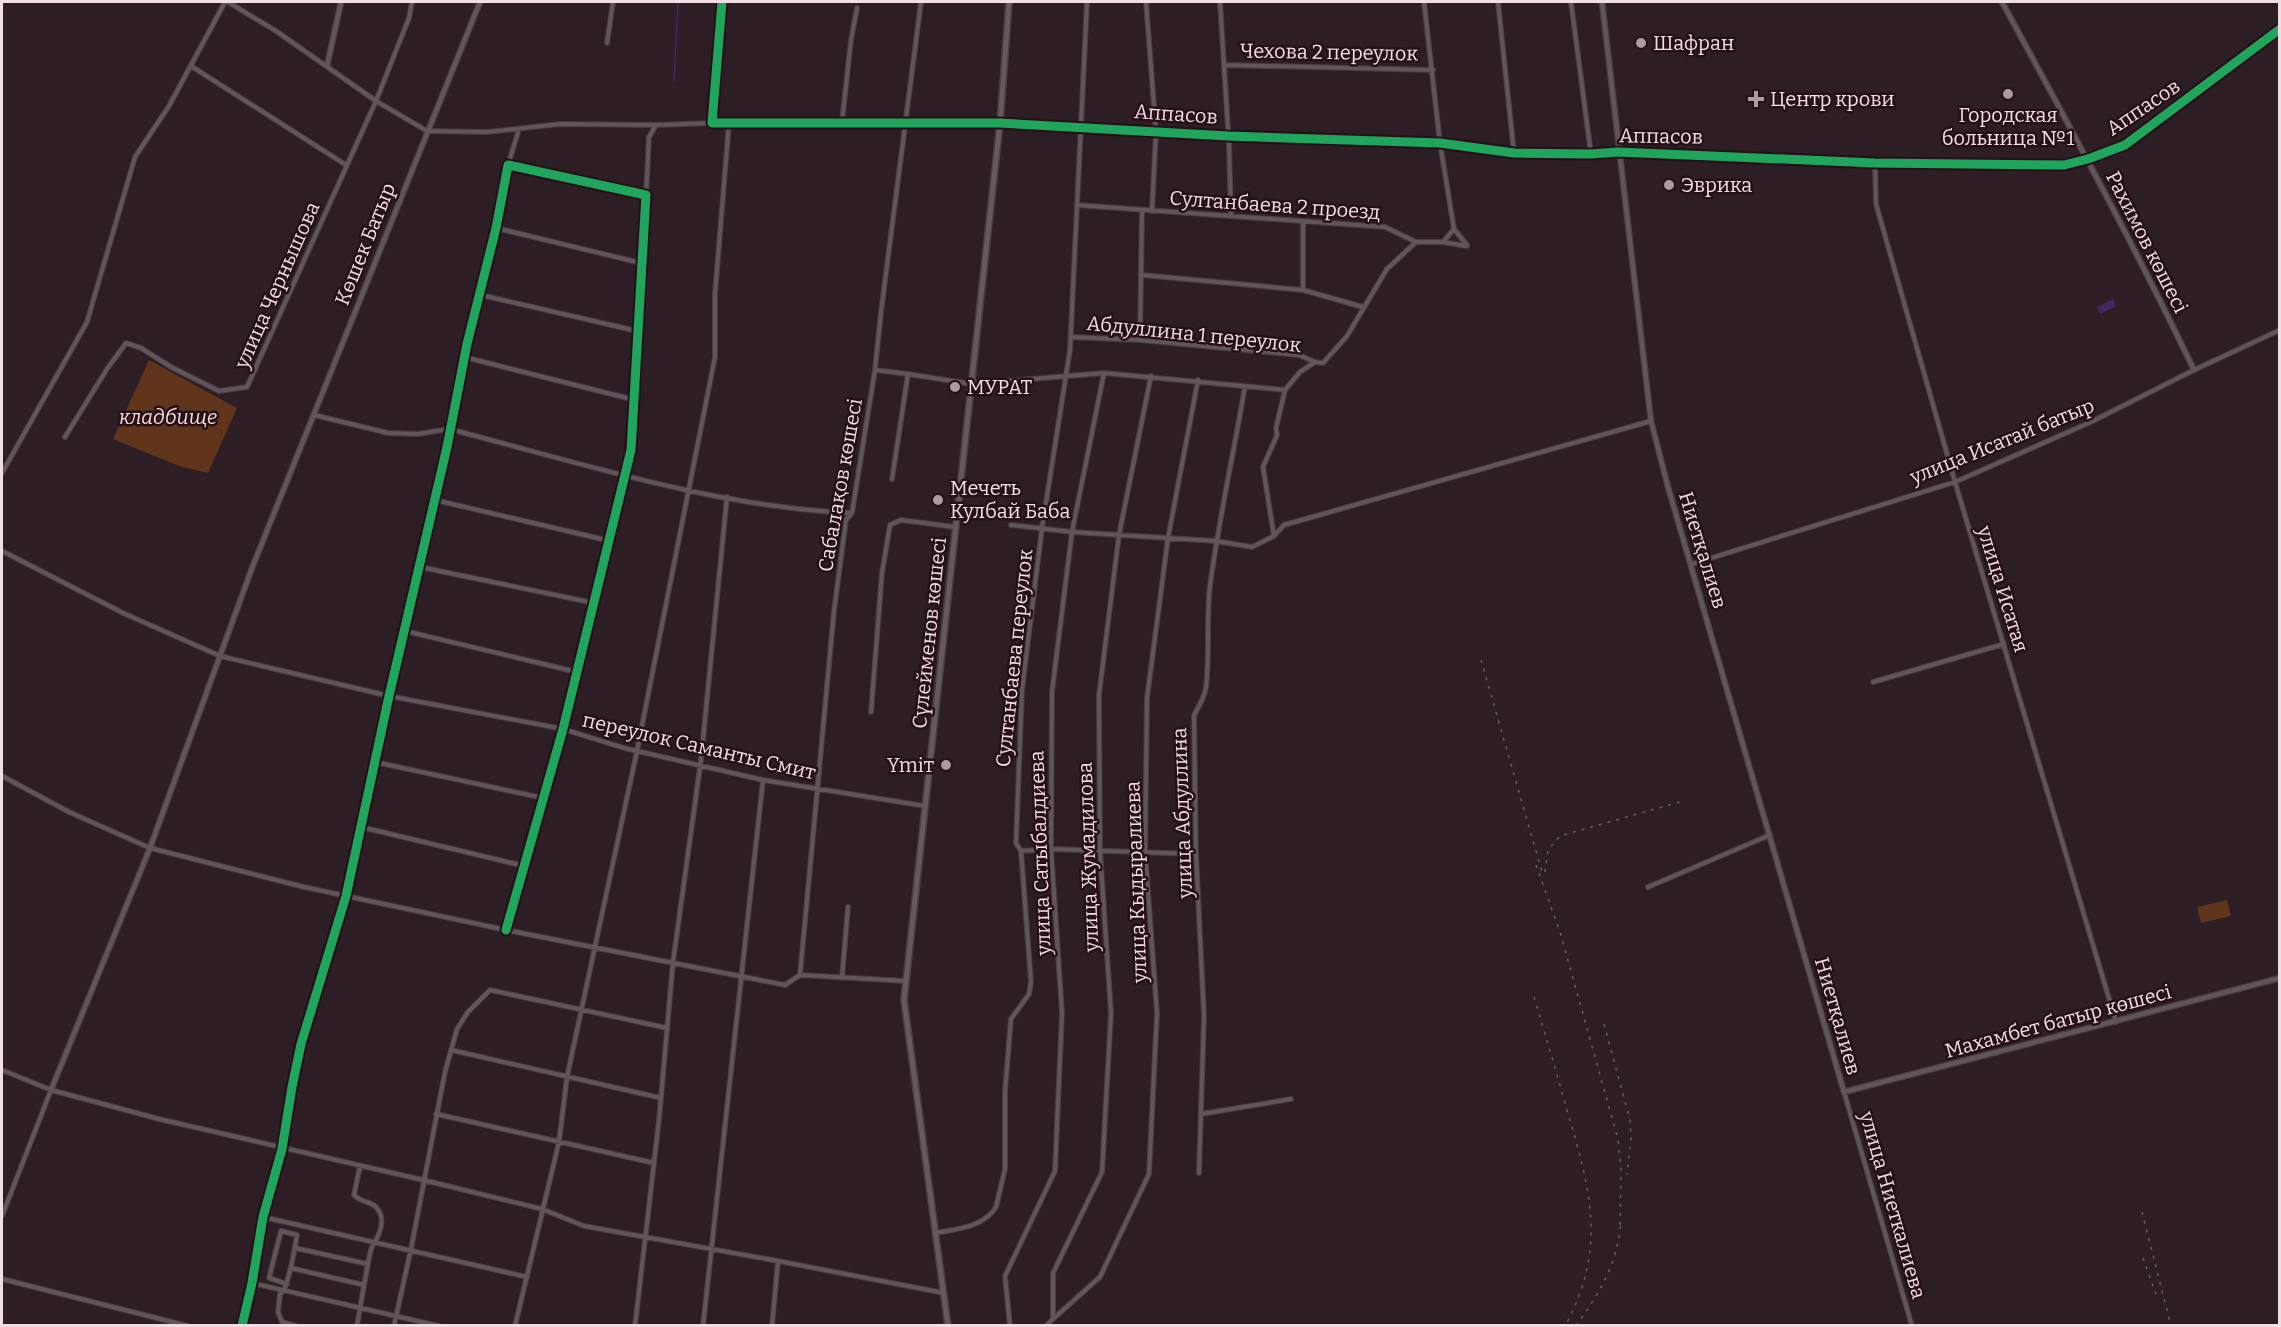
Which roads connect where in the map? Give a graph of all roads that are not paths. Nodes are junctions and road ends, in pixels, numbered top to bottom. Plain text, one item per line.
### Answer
1 (227, 2) edge
2 (341, 2) edge
3 (412, 2) edge
4 (480, 2) edge
5 (613, 2) edge
6 (722, 2) edge
7 (921, 2) edge
8 (1009, 2) edge
9 (1087, 2) edge
10 (1146, 2) edge
11 (1220, 2) edge
12 (1424, 2) edge
13 (1498, 2) edge
14 (1571, 2) edge
15 (1602, 2) edge
16 (2002, 2) edge
17 (857, 8) dead end
18 (2280, 29) edge
19 (607, 42) dead end
20 (1225, 65) junction
21 (191, 66) junction
22 (327, 66) junction
23 (1433, 69) junction
24 (376, 100) junction
25 (842, 122) junction
26 (712, 123) junction
27 (729, 123) junction
28 (1000, 123) junction
29 (906, 124) junction
30 (657, 125) junction
31 (1081, 126) junction
32 (519, 129) junction
33 (427, 131) junction
34 (1156, 132) junction
35 (1228, 136) junction
36 (1440, 143) junction
37 (1618, 152) junction
38 (1514, 153) junction
39 (1591, 154) junction
40 (2088, 159) junction
41 (1875, 163) junction
42 (346, 165) junction
43 (508, 165) junction
44 (645, 195) junction
45 (1077, 205) junction
46 (1142, 210) junction
47 (1152, 211) junction
48 (1231, 216) junction
49 (1303, 222) junction
50 (496, 228) junction
51 (1454, 229) junction
52 (1416, 242) junction
53 (1442, 242) junction
54 (641, 263) junction
55 (1142, 275) junction
56 (1303, 290) junction
57 (481, 295) junction
58 (1363, 307) junction
59 (2280, 330) edge
60 (637, 331) junction
61 (1071, 337) junction
62 (1140, 340) junction
63 (464, 357) junction
64 (1315, 362) junction
65 (875, 370) junction
66 (2194, 370) junction
67 (1104, 373) junction
68 (908, 374) junction
69 (1067, 375) junction
70 (1151, 376) junction
71 (1198, 380) junction
72 (971, 384) junction
73 (1245, 386) junction
74 (1285, 390) junction
75 (634, 400) junction
76 (314, 414) junction
77 (1651, 421) junction
78 (449, 429) junction
79 (65, 437) dead end
80 (2, 473) edge
81 (626, 475) junction
82 (892, 479) dead end
83 (1955, 482) junction
84 (690, 490) junction
85 (727, 497) junction
86 (435, 500) junction
87 (852, 513) junction
88 (1011, 525) dead end
89 (955, 527) junction
90 (1042, 528) junction
91 (1072, 532) junction
92 (1119, 535) junction
93 (1274, 536) junction
94 (1168, 538) junction
95 (610, 541) junction
96 (1216, 541) junction
97 (2, 551) edge
98 (1692, 564) junction
99 (420, 567) junction
100 (594, 603) junction
101 (405, 631) junction
102 (2004, 644) junction
103 (220, 656) junction
104 (577, 672) junction
105 (1873, 681) dead end
106 (389, 696) junction
107 (871, 712) dead end
108 (563, 729) junction
109 (637, 751) junction
110 (375, 762) junction
111 (701, 765) junction
112 (2, 776) edge
113 (763, 780) junction
114 (819, 789) junction
115 (543, 798) junction
116 (925, 806) junction
117 (361, 827) junction
118 (1770, 835) junction
119 (150, 848) junction
120 (1051, 849) junction
121 (1021, 851) junction
122 (1100, 851) junction
123 (1146, 852) junction
124 (1196, 854) junction
125 (524, 866) junction
126 (1648, 887) dead end
127 (346, 896) junction
128 (848, 907) dead end
129 (506, 930) junction
130 (595, 947) junction
131 (672, 962) junction
132 (800, 975) junction
133 (741, 976) junction
134 (843, 978) junction
135 (2280, 978) edge
136 (906, 981) junction
137 (583, 1010) junction
138 (2116, 1022) junction
139 (667, 1028) junction
140 (452, 1050) junction
141 (2, 1070) edge
142 (567, 1077) junction
143 (51, 1090) junction
144 (1844, 1092) junction
145 (661, 1098) junction
146 (1292, 1100) dead end
147 (436, 1114) junction
148 (1201, 1114) junction
149 (559, 1142) junction
150 (282, 1149) junction
151 (654, 1164) junction
152 (360, 1166) junction
153 (1199, 1173) dead end
154 (423, 1180) junction
155 (542, 1209) junction
156 (2, 1216) edge
157 (263, 1217) junction
158 (299, 1225) junction
159 (936, 1233) junction
160 (297, 1235) junction
161 (645, 1238) junction
162 (376, 1243) junction
163 (295, 1248) junction
164 (712, 1248) junction
165 (411, 1249) junction
166 (778, 1261) junction
167 (368, 1264) junction
168 (291, 1268) junction
169 (527, 1277) junction
170 (2, 1279) edge
171 (252, 1283) junction
172 (286, 1284) junction
173 (364, 1285) junction
174 (284, 1290) junction
175 (944, 1293) junction
176 (360, 1306) junction
177 (396, 1314) junction
178 (1053, 1319) junction
179 (188, 1326) edge
180 (242, 1326) edge
181 (296, 1326) edge
182 (357, 1326) edge
183 (394, 1326) edge
184 (439, 1326) edge
185 (515, 1326) edge
186 (635, 1326) edge
187 (703, 1326) edge
188 (772, 1326) edge
189 (948, 1326) edge
190 (1010, 1326) edge
191 (1046, 1326) edge
192 (1912, 1326) edge

1 - 21 street
1 - 22 street
2 - 22 street
3 - 24 street, улица Чернышова
4 - 33 street, Көшек Батыр
5 - 19 street
6 - 26 street
7 - 29 street, Сабалақов көшесі
8 - 28 main road, Сүлейменов көшесі
9 - 31 street, Султанбаева переулок
10 - 34 street
11 - 20 street
12 - 23 street
13 - 38 street
14 - 39 street
15 - 37 street, Ниетқалиев
16 - 40 street, Рахимов көшесі
17 - 25 street
18 - 40 street, Аппасов
20 - 23 street, Чехова 2 переулок
20 - 35 street
21 - 42 street
21 - 80 street
22 - 24 street
23 - 36 street
24 - 33 street
24 - 42 street, улица Чернышова
25 - 27 street
25 - 29 street
26 - 27 street
26 - 30 street
27 - 84 street
28 - 29 street
28 - 31 street, Аппасов
28 - 72 main road, Сүлейменов көшесі
29 - 65 street, Сабалақов көшесі
30 - 32 street
30 - 44 street
31 - 34 street, Аппасов
31 - 45 street, Султанбаева переулок
32 - 33 street
32 - 43 street
33 - 76 street, Көшек Батыр
34 - 35 street, Аппасов
34 - 47 street
35 - 36 street, Аппасов
35 - 48 street
36 - 38 street, Аппасов
36 - 51 street
37 - 39 street, Аппасов
37 - 41 street, Аппасов
37 - 77 street, Ниетқалиев
38 - 39 street, Аппасов
40 - 41 street, Аппасов
40 - 66 street, Рахимов көшесі
41 - 83 street, улица Исатая
42 - 79 street, улица Чернышова
43 - 44 street
43 - 50 street
44 - 54 street
45 - 46 street, Султанбаева 2 проезд
45 - 61 street, Султанбаева переулок
46 - 47 street, Султанбаева 2 проезд
46 - 55 street
47 - 48 street, Султанбаева 2 проезд
48 - 49 street, Султанбаева 2 проезд
49 - 52 street, Султанбаева 2 проезд
49 - 56 street
50 - 54 street
50 - 57 street
51 - 53 street
51 - 53 street, Султанбаева 2 проезд
52 - 53 street, Султанбаева 2 проезд
52 - 58 street
54 - 60 street
55 - 56 street
55 - 62 street
56 - 58 street
57 - 60 street
57 - 63 street
58 - 64 street
59 - 66 street, улица Исатай батыр
60 - 75 street
61 - 62 street, Абдуллина 1 переулок
61 - 69 street, Султанбаева переулок
62 - 64 street, Абдуллина 1 переулок
63 - 75 street
63 - 78 street
64 - 74 street
65 - 68 street
65 - 87 street, Сабалақов көшесі
66 - 83 street, улица Исатай батыр
67 - 69 street
67 - 70 street
67 - 91 street, улица Сатыбалдиева
68 - 72 street
68 - 82 street
69 - 72 street
69 - 90 street, Султанбаева переулок
70 - 71 street
70 - 92 street, улица Жумадилова
71 - 73 street
71 - 94 street, улица Кыдыралиева
72 - 89 main road, Сүлейменов көшесі
73 - 74 street
73 - 96 street, улица Абдуллина
74 - 93 street
75 - 81 street
76 - 78 street
76 - 103 street, Көшек Батыр
77 - 93 street
77 - 98 street, Ниетқалиев
78 - 81 street
78 - 86 street
81 - 84 street
81 - 95 street
83 - 98 street, улица Исатай батыр
83 - 102 street, улица Исатая
84 - 85 street
84 - 109 street
85 - 87 street
85 - 111 street
86 - 95 street
86 - 99 street
87 - 114 street, Сабалақов көшесі
88 - 90 street
89 - 107 street
89 - 116 main road, Сүлейменов көшесі
90 - 91 street
90 - 121 street, Султанбаева переулок
91 - 92 street
91 - 120 street, улица Сатыбалдиева
92 - 94 street
92 - 122 street, улица Жумадилова
93 - 96 street
94 - 96 street
94 - 123 street, улица Кыдыралиева
95 - 100 street
96 - 124 street, улица Абдуллина
97 - 103 street, переулок Саманты Смит
98 - 118 street, Ниетқалиев
99 - 100 street
99 - 101 street
100 - 104 street
101 - 104 street
101 - 106 street
102 - 105 street
102 - 138 street, улица Исатая
103 - 106 street, переулок Саманты Смит
103 - 119 street, Көшек Батыр
104 - 108 street
106 - 108 street, переулок Саманты Смит
106 - 110 street
108 - 109 street, переулок Саманты Смит
108 - 115 street
109 - 111 street, переулок Саманты Смит
109 - 130 street
110 - 115 street
110 - 117 street
111 - 113 street, переулок Саманты Смит
111 - 131 street
112 - 119 street
113 - 114 street, переулок Саманты Смит
113 - 133 street
114 - 116 street, переулок Саманты Смит
114 - 132 street, Сабалақов көшесі
115 - 125 street
116 - 136 main road, Сүлейменов көшесі
117 - 125 street
117 - 127 street
118 - 126 street
118 - 144 street, Ниетқалиев
119 - 127 street
119 - 143 street, Көшек Батыр
120 - 121 street
120 - 122 street
120 - 190 street, улица Сатыбалдиева
121 - 159 street, Султанбаева переулок
122 - 123 street
122 - 178 street, улица Жумадилова
123 - 124 street
123 - 178 street, улица Кыдыралиева
124 - 148 street, улица Абдуллина
125 - 129 street
127 - 129 street
127 - 150 street
128 - 134 street
129 - 130 street
130 - 131 street
130 - 137 street
131 - 133 street
131 - 139 street
132 - 133 street
132 - 134 street
133 - 164 street
134 - 136 street
135 - 138 street, Махамбет батыр көшесі
136 - 159 main road, Сүлейменов көшесі
137 - 139 street
137 - 140 street
137 - 142 street
138 - 144 street, Махамбет батыр көшесі
139 - 145 street
140 - 142 street
140 - 147 street
141 - 143 street
142 - 145 street
142 - 149 street
143 - 150 street
143 - 156 street
144 - 192 street, улица Ниеткалиева
145 - 151 street
146 - 148 street
147 - 149 street
147 - 154 street
148 - 153 street, улица Абдуллина
149 - 151 street
149 - 155 street
150 - 152 street
150 - 157 street
151 - 161 street
152 - 154 street
152 - 162 street
154 - 155 street
154 - 165 street
155 - 161 street
155 - 169 street
157 - 158 street
157 - 171 street
158 - 160 street
158 - 162 street
159 - 175 main road, Сүлейменов көшесі
160 - 163 street
160 - 172 street
161 - 164 street
161 - 186 street
162 - 165 street
162 - 167 street
163 - 167 street
163 - 168 street
164 - 166 street
164 - 187 street
165 - 169 street
165 - 177 street
166 - 175 street
166 - 188 street
167 - 173 street
168 - 172 street
168 - 173 street
169 - 185 street
170 - 179 street
171 - 174 street
171 - 180 street
172 - 174 street
173 - 176 street
174 - 176 street
174 - 181 street
175 - 189 main road, Сүлейменов көшесі
176 - 177 street
176 - 182 street
177 - 183 street
177 - 184 street
178 - 191 street

